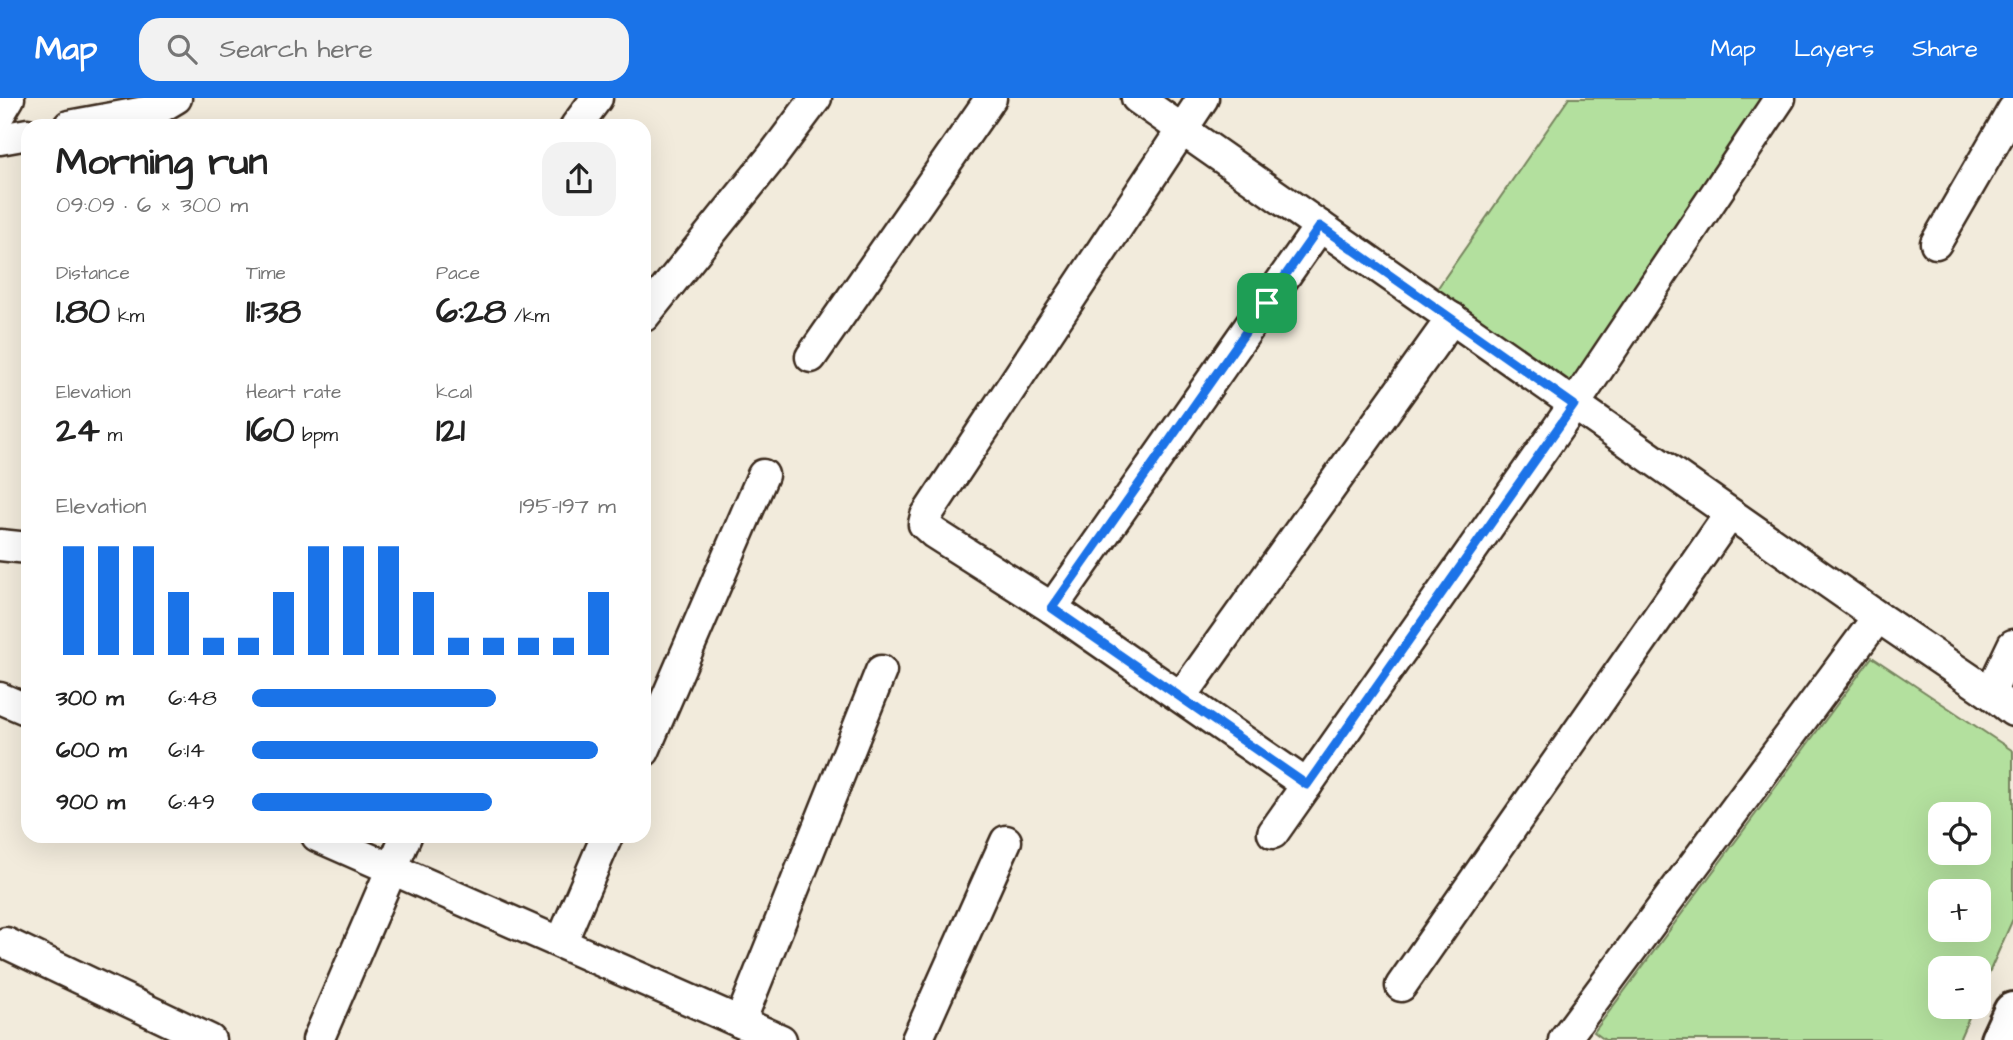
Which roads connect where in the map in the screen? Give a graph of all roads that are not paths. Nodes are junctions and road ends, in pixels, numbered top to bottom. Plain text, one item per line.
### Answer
1 (9, 98) edge
2 (176, 98) edge
3 (597, 98) edge
4 (816, 98) edge
5 (991, 98) edge
6 (1137, 98) edge
7 (1203, 98) edge
8 (1780, 98) edge
9 (2013, 110) edge
10 (0, 113) edge
11 (107, 119) edge
12 (581, 119) edge
13 (1182, 129) junction
14 (21, 135) edge
15 (0, 139) edge
16 (1320, 226) junction
17 (1936, 243) dead end
18 (651, 307) edge
19 (1452, 318) junction
20 (811, 357) dead end
21 (1574, 405) junction
22 (763, 475) dead end
23 (1730, 514) junction
24 (0, 545) edge
25 (21, 547) edge
26 (1052, 608) junction
27 (1878, 617) junction
28 (2013, 645) edge
29 (881, 671) dead end
30 (1181, 697) junction
31 (0, 698) edge
32 (2002, 702) edge
33 (21, 707) edge
34 (651, 735) edge
35 (1307, 785) junction
36 (1273, 833) dead end
37 (1006, 841) dead end
38 (333, 843) edge
39 (403, 843) edge
40 (604, 843) edge
41 (391, 869) junction
42 (6, 943) dead end
43 (561, 943) junction
44 (1401, 986) dead end
45 (2013, 1012) edge
46 (740, 1022) junction
47 (210, 1040) edge
48 (318, 1040) edge
49 (781, 1040) edge
50 (917, 1040) edge
51 (1564, 1040) edge
52 (2000, 1040) edge

1 - 10 street
2 - 11 street
3 - 12 street
4 - 18 street
5 - 20 street
6 - 13 street
7 - 13 street
8 - 21 street
9 - 17 street
13 - 16 street
13 - 26 street
14 - 15 street
16 - 19 street
16 - 26 street
19 - 21 street
19 - 30 street
21 - 23 street
21 - 35 street
22 - 34 street
23 - 27 street
23 - 44 street
24 - 25 street
26 - 30 street
27 - 32 street
27 - 51 street
28 - 32 street
29 - 46 street
30 - 35 street
31 - 33 street
35 - 36 street
37 - 50 street
38 - 41 street
39 - 41 street
40 - 43 street
41 - 43 street
41 - 48 street
42 - 47 street
43 - 46 street
45 - 52 main road
46 - 49 street

